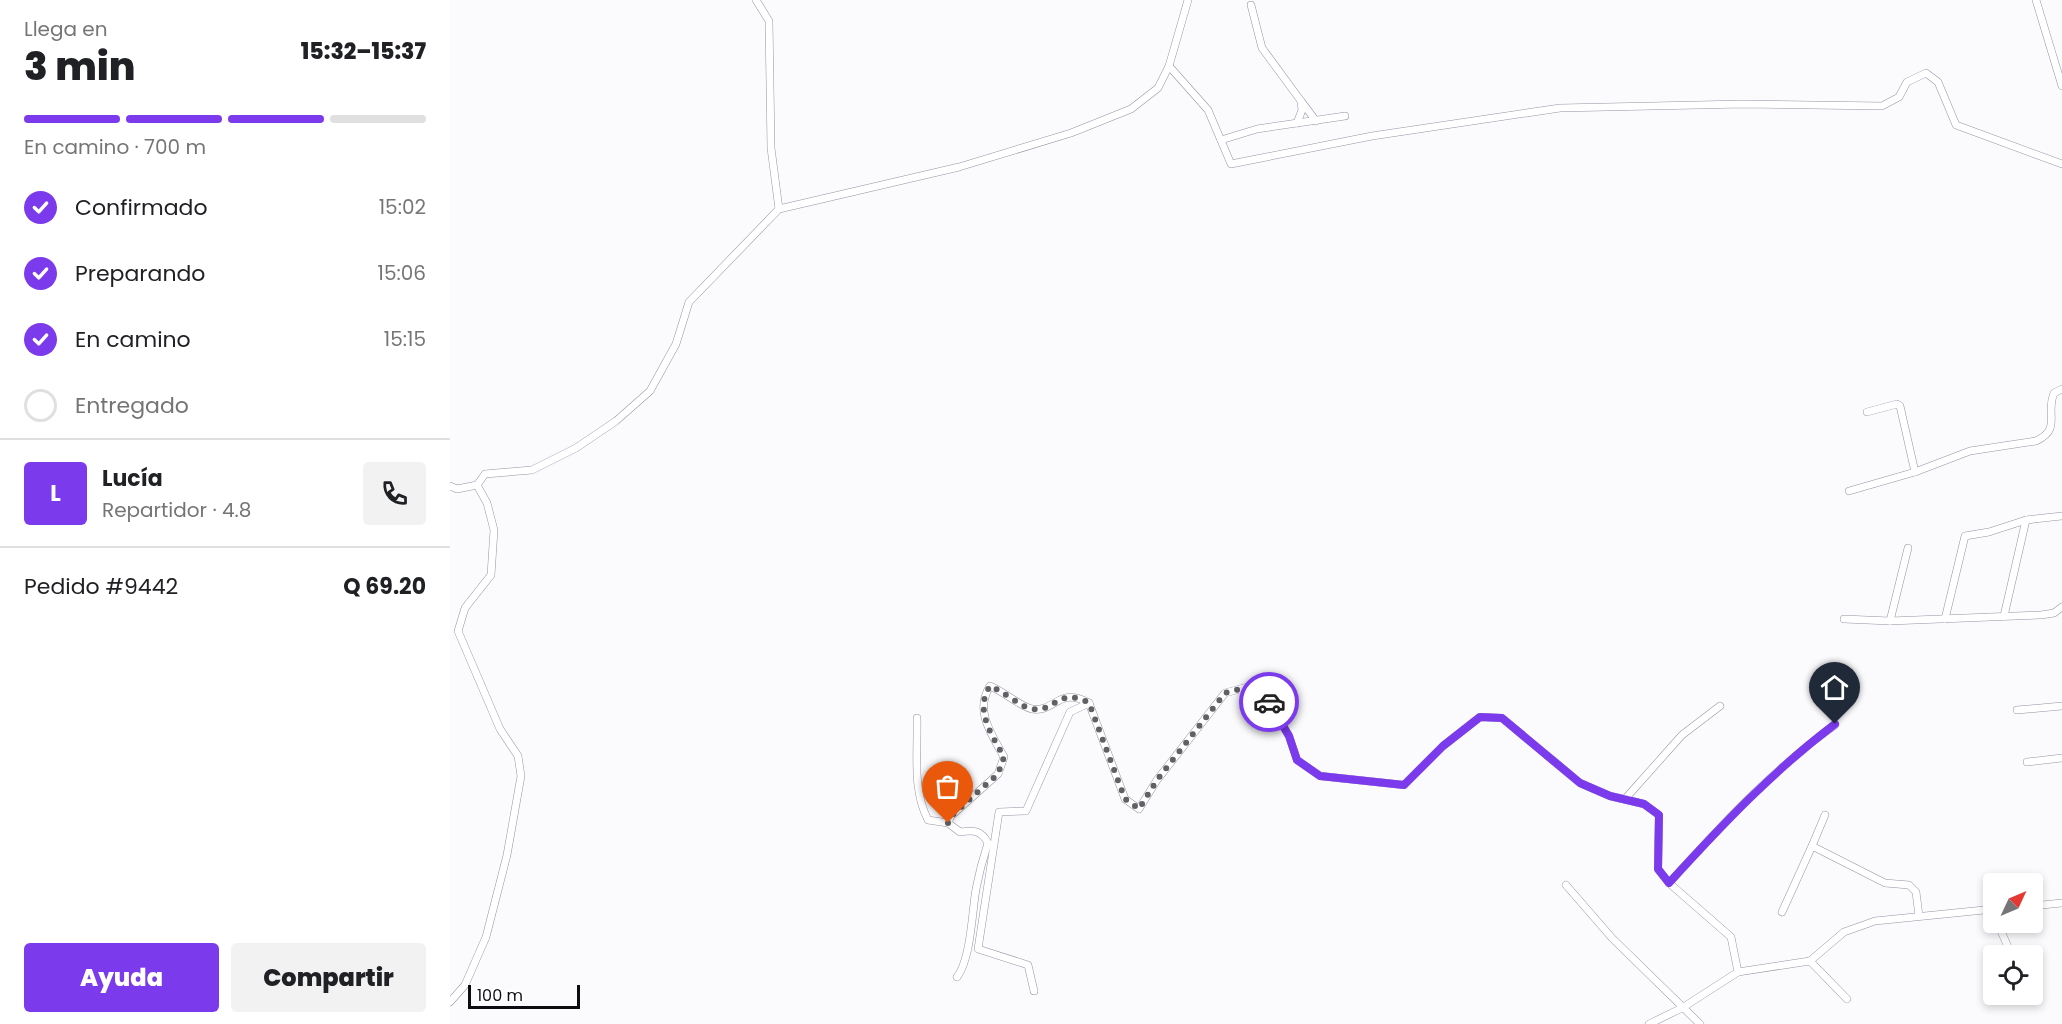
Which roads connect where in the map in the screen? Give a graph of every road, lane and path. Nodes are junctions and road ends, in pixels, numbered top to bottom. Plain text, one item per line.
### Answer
1 (756, 0) edge
2 (1188, 0) edge
3 (2036, 0) edge
4 (1251, 5) dead end
5 (1168, 66) junction
6 (2062, 86) edge
7 (1301, 101) junction
8 (1345, 116) dead end
9 (1316, 121) junction
10 (1297, 123) junction
11 (1221, 140) junction
12 (2062, 164) edge
13 (779, 209) junction
14 (2062, 389) edge
15 (1867, 412) dead end
16 (1915, 472) junction
17 (477, 485) junction
18 (450, 486) edge
19 (1849, 491) dead end
20 (2062, 516) edge
21 (2026, 520) junction
22 (1908, 548) dead end
23 (2062, 607) edge
24 (2004, 616) junction
25 (1844, 619) dead end
26 (1945, 619) junction
27 (1890, 621) junction
28 (1089, 703) junction
29 (1720, 706) dead end
30 (2062, 706) edge
31 (2017, 710) dead end
32 (917, 718) dead end
33 (1835, 724) dead end
34 (2062, 758) edge
35 (2027, 762) dead end
36 (1625, 799) junction
37 (1825, 815) dead end
38 (948, 823) junction
39 (1812, 846) junction
40 (1669, 883) junction
41 (1566, 885) dead end
42 (2062, 903) edge
43 (2043, 905) edge
44 (1782, 912) dead end
45 (1983, 912) edge
46 (1919, 916) junction
47 (1810, 961) junction
48 (1738, 972) junction
49 (957, 977) dead end
50 (1034, 991) dead end
51 (1847, 999) dead end
52 (450, 1002) edge
53 (1682, 1008) junction
54 (1649, 1024) edge
55 (1700, 1024) edge

1 - 13 street
2 - 5 street
3 - 6 street
4 - 7 street
5 - 11 street
5 - 13 street
7 - 9 street
7 - 10 street
8 - 9 street
9 - 10 street
10 - 11 street
11 - 12 street
13 - 17 street
14 - 16 street
15 - 16 street
16 - 19 street
17 - 18 street
17 - 52 street
20 - 21 street
21 - 24 street
21 - 26 street
22 - 27 street
23 - 24 street
24 - 26 street
25 - 27 street
26 - 27 street
28 - 36 street
28 - 38 street
28 - 50 street
29 - 36 street
30 - 31 street
32 - 38 street
33 - 40 street
34 - 35 street
36 - 40 street
37 - 39 street
38 - 49 street
39 - 44 street
39 - 46 street
40 - 48 street
41 - 53 street
42 - 43 street
45 - 46 street
46 - 47 street
47 - 48 street
47 - 51 street
48 - 53 street
53 - 54 street
53 - 55 street

